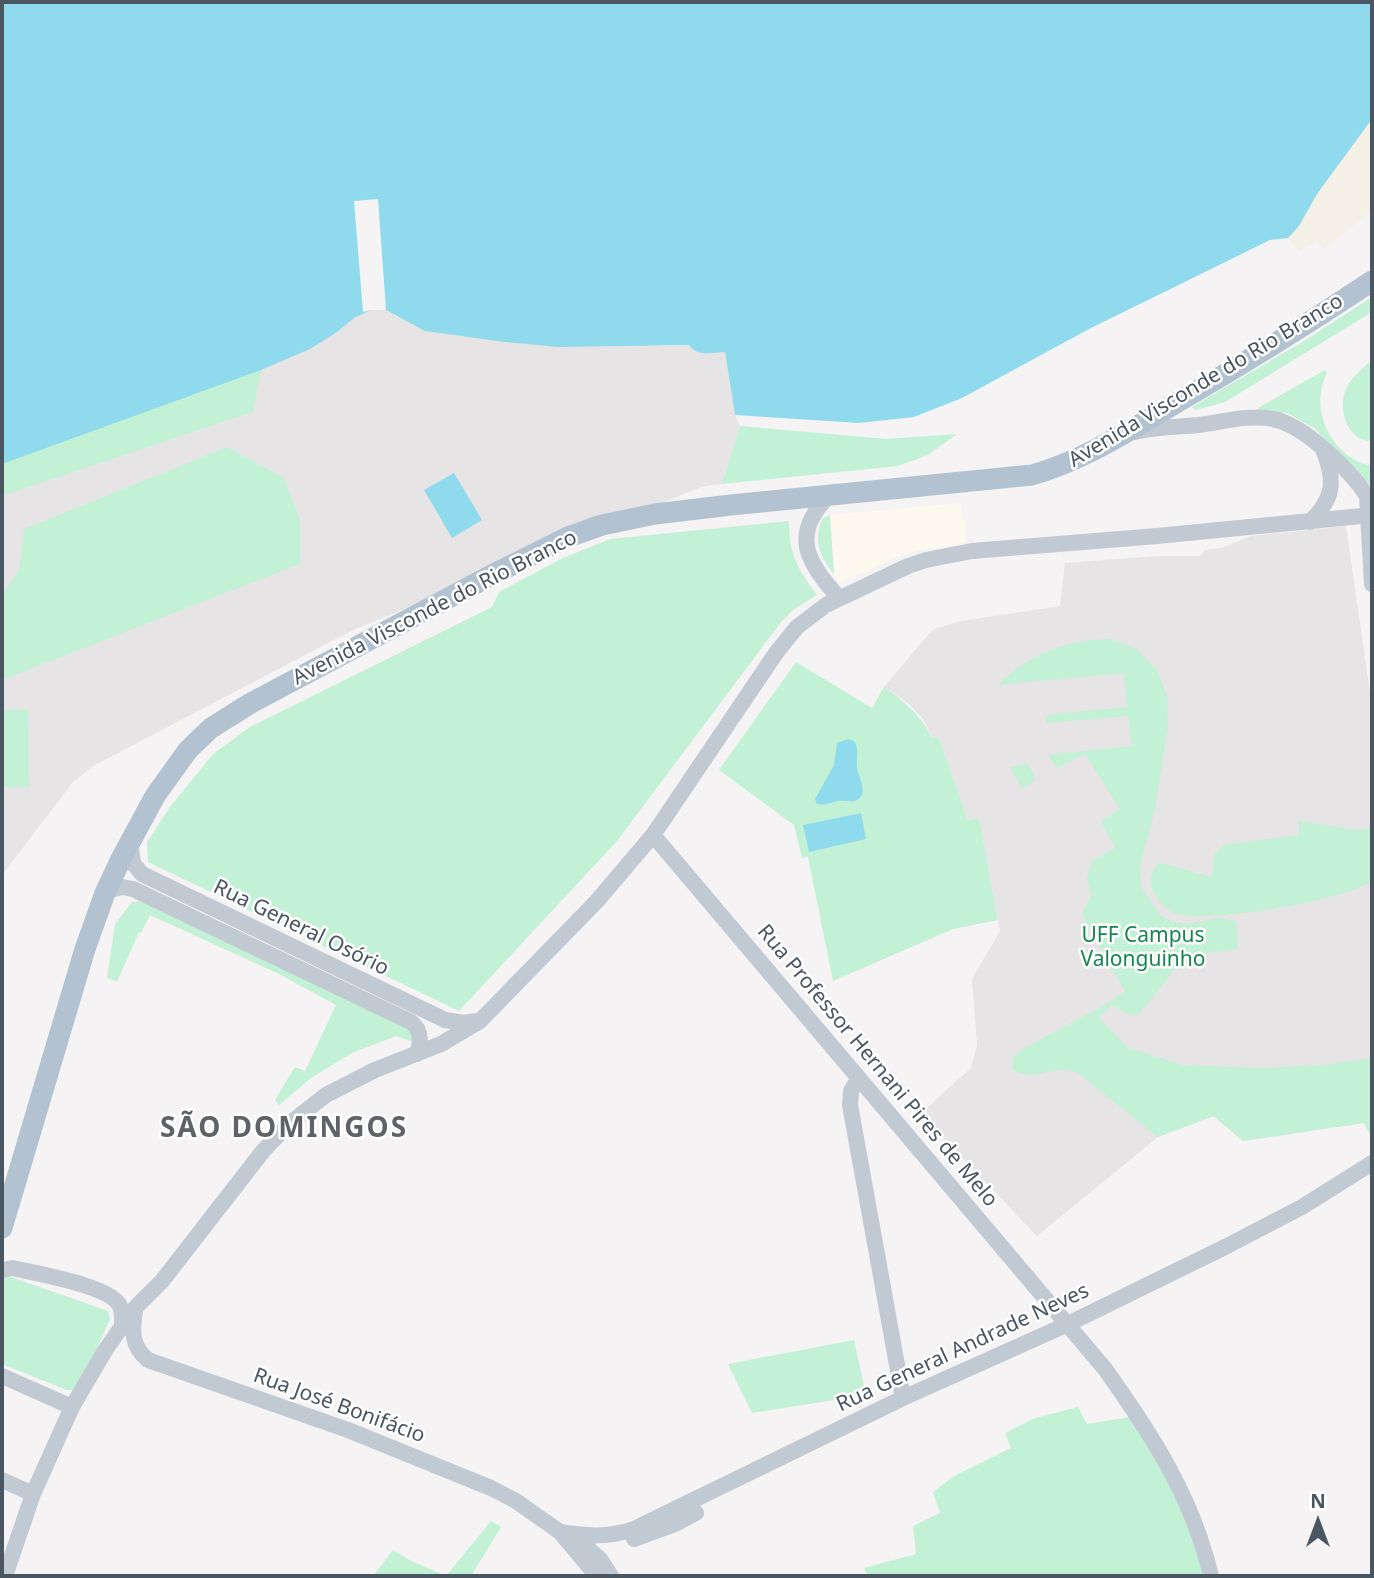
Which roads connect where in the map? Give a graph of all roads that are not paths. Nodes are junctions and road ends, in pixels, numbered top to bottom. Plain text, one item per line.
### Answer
1 (1372, 281) edge
2 (1123, 434) junction
3 (1323, 449) junction
4 (829, 496) junction
5 (1371, 516) edge
6 (1310, 522) junction
7 (1372, 584) edge
8 (839, 598) junction
9 (653, 835) junction
10 (130, 840) junction
11 (106, 891) junction
12 (480, 1021) junction
13 (417, 1054) junction
14 (859, 1078) junction
15 (1372, 1163) edge
16 (2, 1228) edge
17 (2, 1270) edge
18 (135, 1308) junction
19 (1068, 1324) junction
20 (122, 1326) junction
21 (2, 1376) edge
22 (903, 1398) junction
23 (72, 1407) junction
24 (2, 1480) edge
25 (33, 1494) junction
26 (696, 1513) dead end
27 (560, 1532) junction
28 (5, 1576) edge
29 (597, 1576) edge
30 (611, 1576) edge
31 (1211, 1576) edge

1 - 2 main road, Avenida Visconde do Rio Branco
2 - 3 street, Avenida Visconde do Rio Branco
2 - 4 main road, Avenida Visconde do Rio Branco
3 - 5 street, Avenida Visconde do Rio Branco
3 - 6 street
4 - 8 street
4 - 10 main road, Avenida Visconde do Rio Branco
5 - 6 street
5 - 7 street, Avenida Visconde do Rio Branco
6 - 8 street
8 - 9 street
9 - 12 street
9 - 14 street, Rua Professor Hernani Pires de Melo
10 - 11 main road, Avenida Visconde do Rio Branco
10 - 12 street, Rua General Osório
11 - 13 street, Rua General Osório
11 - 16 main road, Avenida Visconde do Rio Branco
12 - 13 street
13 - 18 street
14 - 19 street, Rua Professor Hernani Pires de Melo
14 - 22 street
15 - 19 street, Rua General Andrade Neves
17 - 20 street
18 - 20 street
18 - 27 street, Rua José Bonifácio
19 - 22 street, Rua General Andrade Neves
19 - 31 street, Rua Professor Hernani Pires de Melo
20 - 23 street
21 - 23 street
22 - 27 street, Rua General Andrade Neves
23 - 25 street
24 - 25 street
25 - 28 street
26 - 30 street
27 - 29 street

